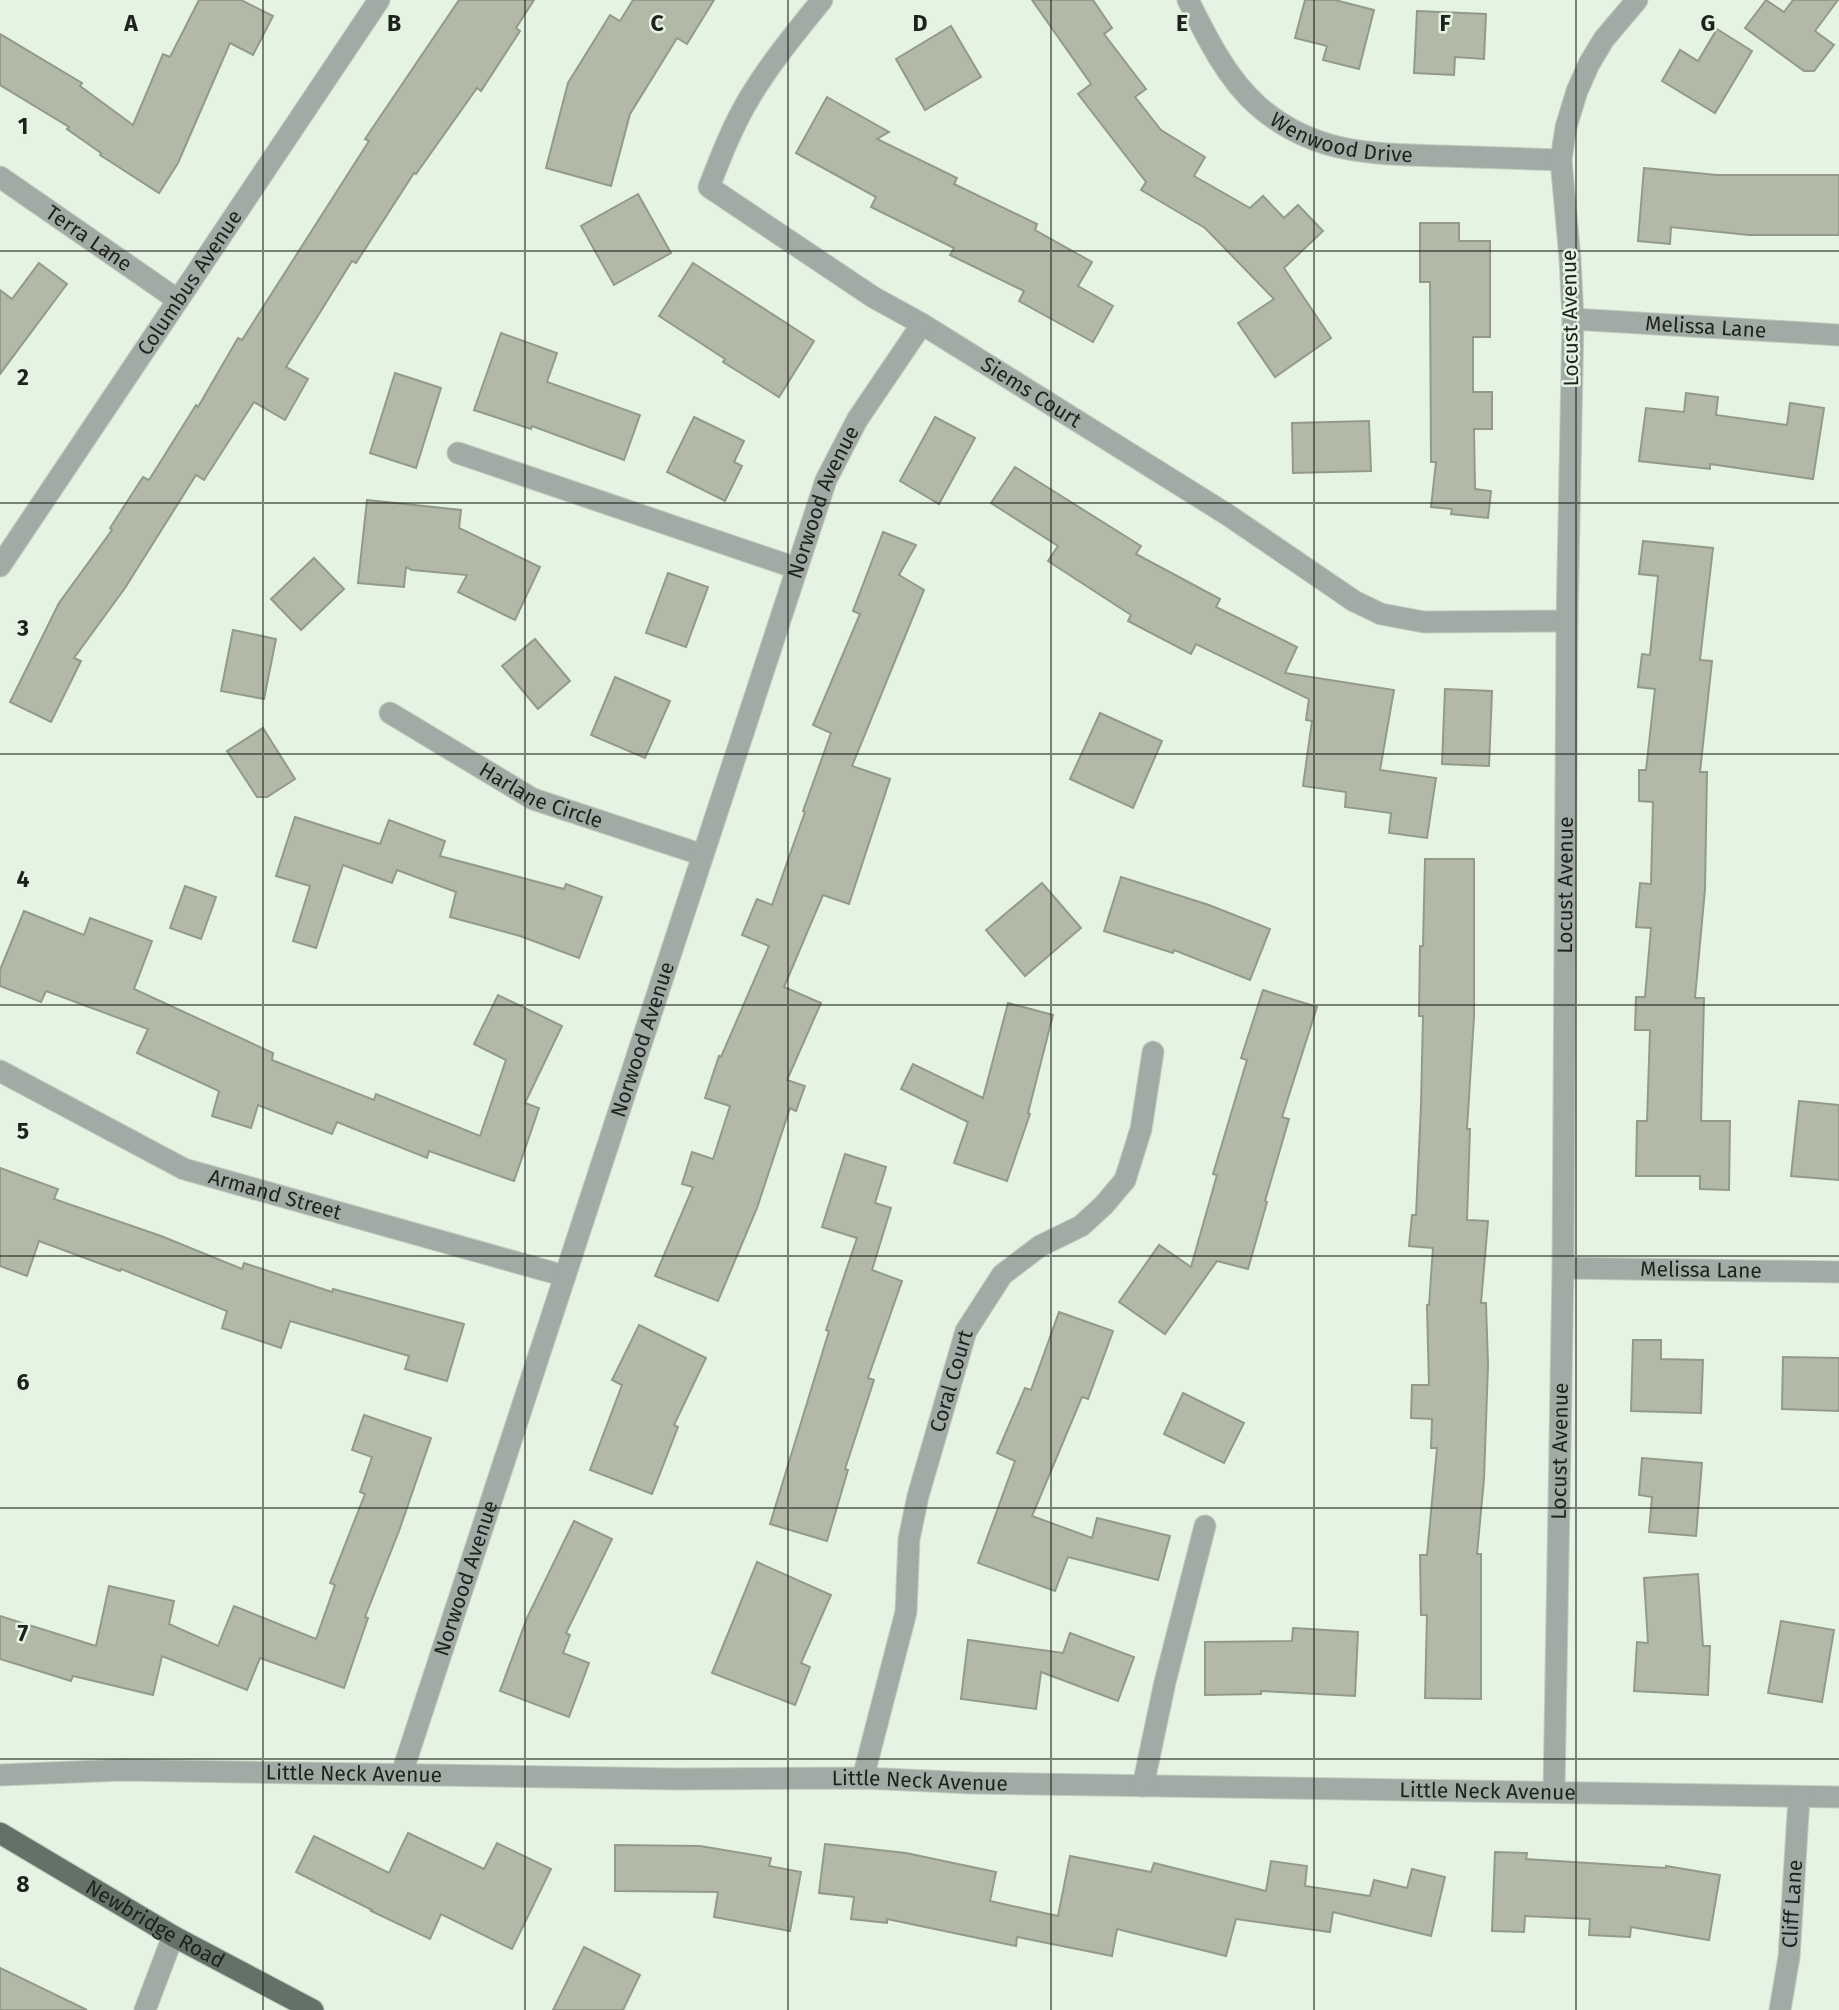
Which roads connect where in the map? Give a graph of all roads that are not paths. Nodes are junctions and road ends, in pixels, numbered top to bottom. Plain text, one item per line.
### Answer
1 (379, 0) edge
2 (822, 0) edge
3 (1188, 0) edge
4 (1637, 0) edge
5 (1561, 160) junction
6 (0, 177) edge
7 (178, 300) junction
8 (1573, 318) junction
9 (922, 324) junction
10 (1839, 335) edge
11 (458, 453) dead end
12 (0, 566) edge
13 (796, 568) junction
14 (1567, 621) junction
15 (390, 713) dead end
16 (703, 855) junction
17 (1153, 1052) dead end
18 (0, 1070) edge
19 (1563, 1268) junction
20 (1839, 1272) edge
21 (565, 1276) junction
22 (1205, 1526) dead end
23 (401, 1773) junction
24 (0, 1775) edge
25 (863, 1778) junction
26 (1143, 1786) junction
27 (1555, 1791) junction
28 (1839, 1797) edge
29 (1799, 1798) junction
30 (0, 1833) edge
31 (173, 1936) junction
32 (145, 2010) edge
33 (313, 2010) edge
34 (1780, 2010) edge

1 - 7 street, Columbus Avenue
2 - 9 street, Siems Court
3 - 5 street, Wenwood Drive
4 - 5 street, Locust Avenue
5 - 8 street, Locust Avenue
6 - 7 street, Terra Lane
7 - 12 street, Columbus Avenue
8 - 10 street, Melissa Lane
8 - 14 street, Locust Avenue
9 - 13 street, Norwood Avenue
9 - 14 street, Siems Court
11 - 13 street
13 - 16 street, Norwood Avenue
14 - 19 street, Locust Avenue
15 - 16 street, Harlane Circle
16 - 21 street, Norwood Avenue
17 - 25 street, Coral Court
18 - 21 street, Armand Street
19 - 20 street, Melissa Lane
19 - 27 street, Locust Avenue
21 - 23 street, Norwood Avenue
22 - 26 street
23 - 24 street, Little Neck Avenue
23 - 25 street, Little Neck Avenue
25 - 26 street, Little Neck Avenue
26 - 27 street, Little Neck Avenue
27 - 29 street, Little Neck Avenue
28 - 29 street, Little Neck Avenue
29 - 34 street, Cliff Lane
30 - 31 main road, Newbridge Road
31 - 32 street
31 - 33 main road, Newbridge Road

